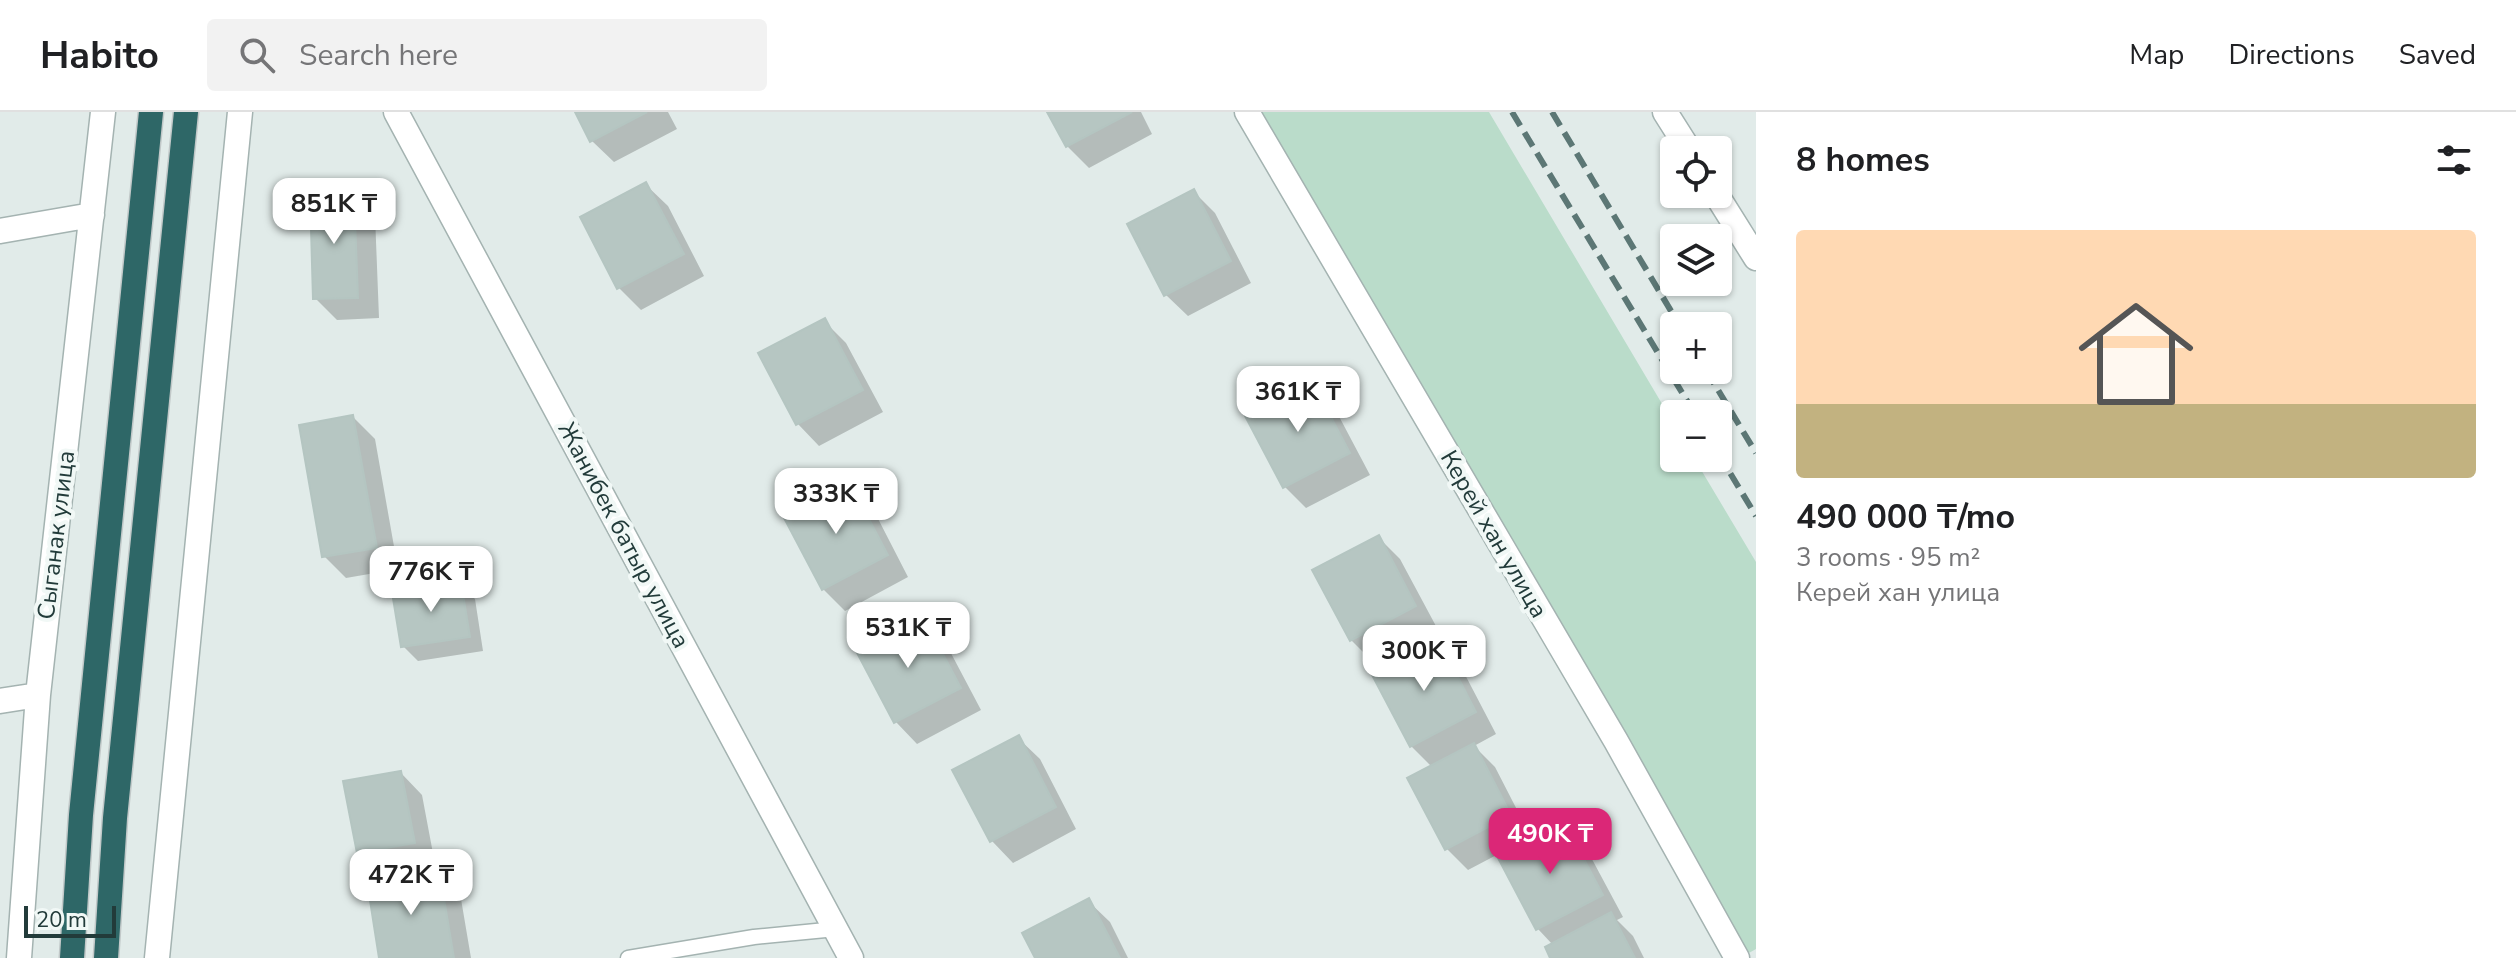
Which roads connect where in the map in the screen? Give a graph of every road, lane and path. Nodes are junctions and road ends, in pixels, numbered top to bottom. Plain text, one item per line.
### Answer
1 (103, 112) edge
2 (151, 112) edge
3 (186, 112) edge
4 (240, 112) edge
5 (396, 112) edge
6 (1247, 112) edge
7 (1665, 112) edge
8 (1680, 136) edge
9 (1725, 208) edge
10 (92, 215) junction
11 (0, 231) edge
12 (1756, 258) edge
13 (38, 695) junction
14 (0, 701) edge
15 (836, 929) junction
16 (19, 958) edge
17 (72, 958) edge
18 (106, 958) edge
19 (157, 958) edge
20 (628, 958) edge
21 (851, 958) edge
22 (1737, 958) edge

1 - 10 street, Сыганак улица
2 - 17 highway
3 - 18 highway
4 - 19 street
5 - 15 street, Жанибек батыр улица
6 - 22 street, Керей хан улица
7 - 8 street
9 - 12 street
10 - 11 street
10 - 13 street, Сыганак улица
13 - 14 street
13 - 16 street, Сыганак улица
15 - 20 lane
15 - 21 street, Жанибек батыр улица

